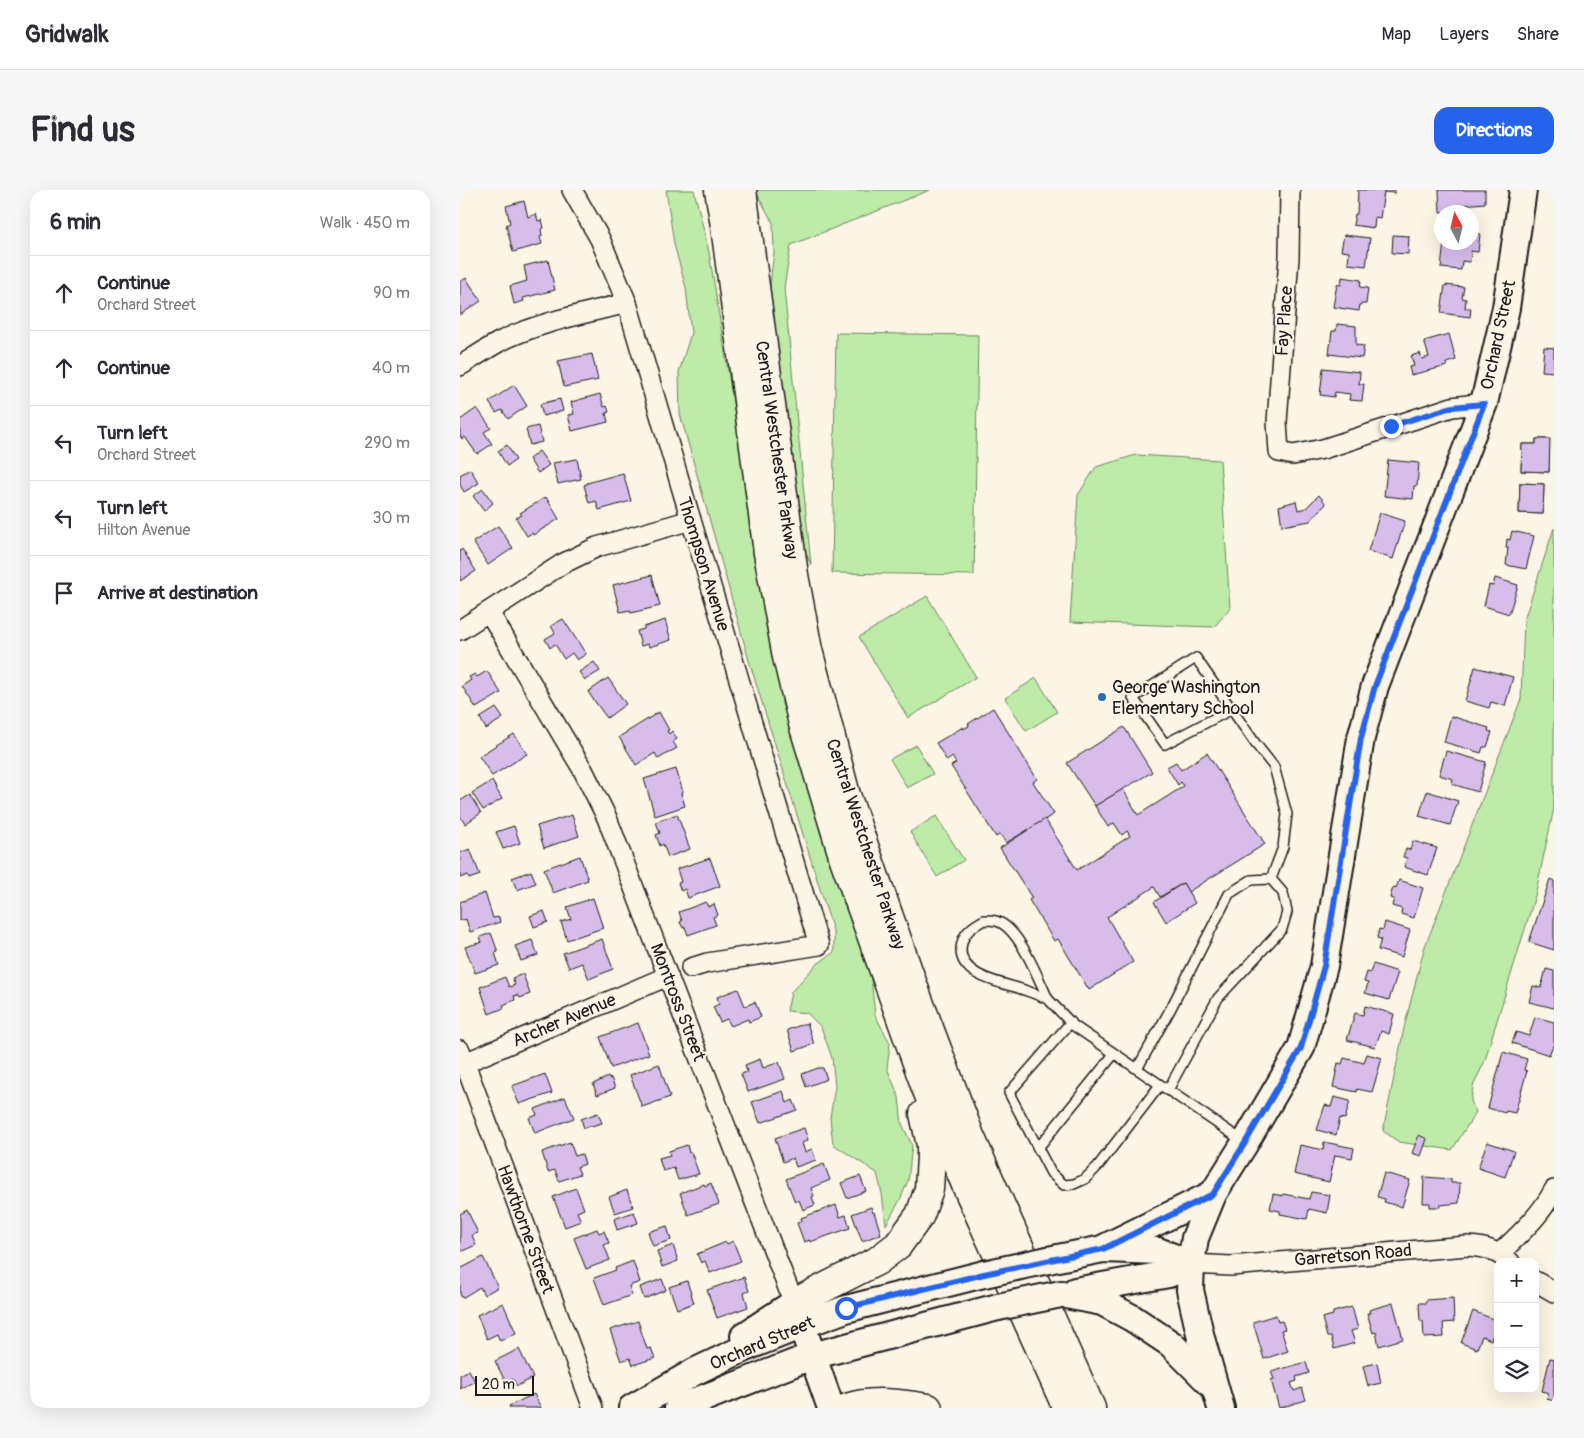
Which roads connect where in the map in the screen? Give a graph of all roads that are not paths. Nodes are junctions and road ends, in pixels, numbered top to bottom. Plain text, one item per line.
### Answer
1 (572, 190) edge
2 (719, 190) edge
3 (742, 190) edge
4 (1290, 190) edge
5 (1523, 190) edge
6 (627, 302) junction
7 (460, 366) edge
8 (1484, 404) junction
9 (690, 520) junction
10 (489, 612) junction
11 (460, 630) edge
12 (1232, 709) junction
13 (1271, 879) junction
14 (691, 968) dead end
15 (668, 976) junction
16 (1048, 998) junction
17 (895, 1001) junction
18 (1070, 1022) junction
19 (1114, 1054) junction
20 (462, 1059) edge
21 (1138, 1069) junction
22 (1164, 1088) junction
23 (1245, 1143) junction
24 (1038, 1148) junction
25 (1554, 1190) edge
26 (1213, 1194) junction
27 (1103, 1249) junction
28 (1505, 1258) edge
29 (1191, 1264) junction
30 (1539, 1283) edge
31 (1554, 1292) edge
32 (1061, 1294) junction
33 (798, 1314) junction
34 (812, 1356) junction
35 (1218, 1398) edge
36 (593, 1408) edge
37 (632, 1408) edge
38 (678, 1408) edge
39 (831, 1408) edge
40 (847, 1408) edge
41 (928, 1408) edge
42 (1067, 1408) edge
43 (1091, 1408) edge

1 - 6 street, Thompson Avenue
2 - 17 main road, Central Westchester Parkway
3 - 43 main road, Central Westchester Parkway
4 - 8 street, Fay Place
5 - 8 street, Orchard Street
6 - 7 street
6 - 9 street, Thompson Avenue
8 - 23 street, Orchard Street
9 - 10 street
9 - 14 street, Thompson Avenue
10 - 11 street
10 - 15 street, Montross Street
12 - 12 lane
12 - 13 lane
13 - 21 lane
13 - 22 lane
15 - 20 street, Archer Avenue
15 - 33 street, Montross Street
16 - 16 lane
16 - 18 lane
17 - 33 main road
17 - 42 main road, Central Westchester Parkway
18 - 19 lane
18 - 24 lane
19 - 21 lane
19 - 24 lane
20 - 36 street, Hawthorne Street
21 - 22 lane
22 - 23 lane
22 - 24 lane
23 - 26 street, Orchard Street
25 - 28 street
26 - 27 street
26 - 29 street, Orchard Street
27 - 29 street, Orchard Street
27 - 33 street, Orchard Street, bridge
28 - 29 street, Garretson Road
29 - 32 street, Orchard Street
29 - 35 street
30 - 31 street
32 - 34 street, Orchard Street, bridge
32 - 35 street
33 - 34 street, Montross Street
33 - 37 street, Orchard Street
34 - 38 street, Orchard Street
34 - 39 street, Montross Street
40 - 41 main road

